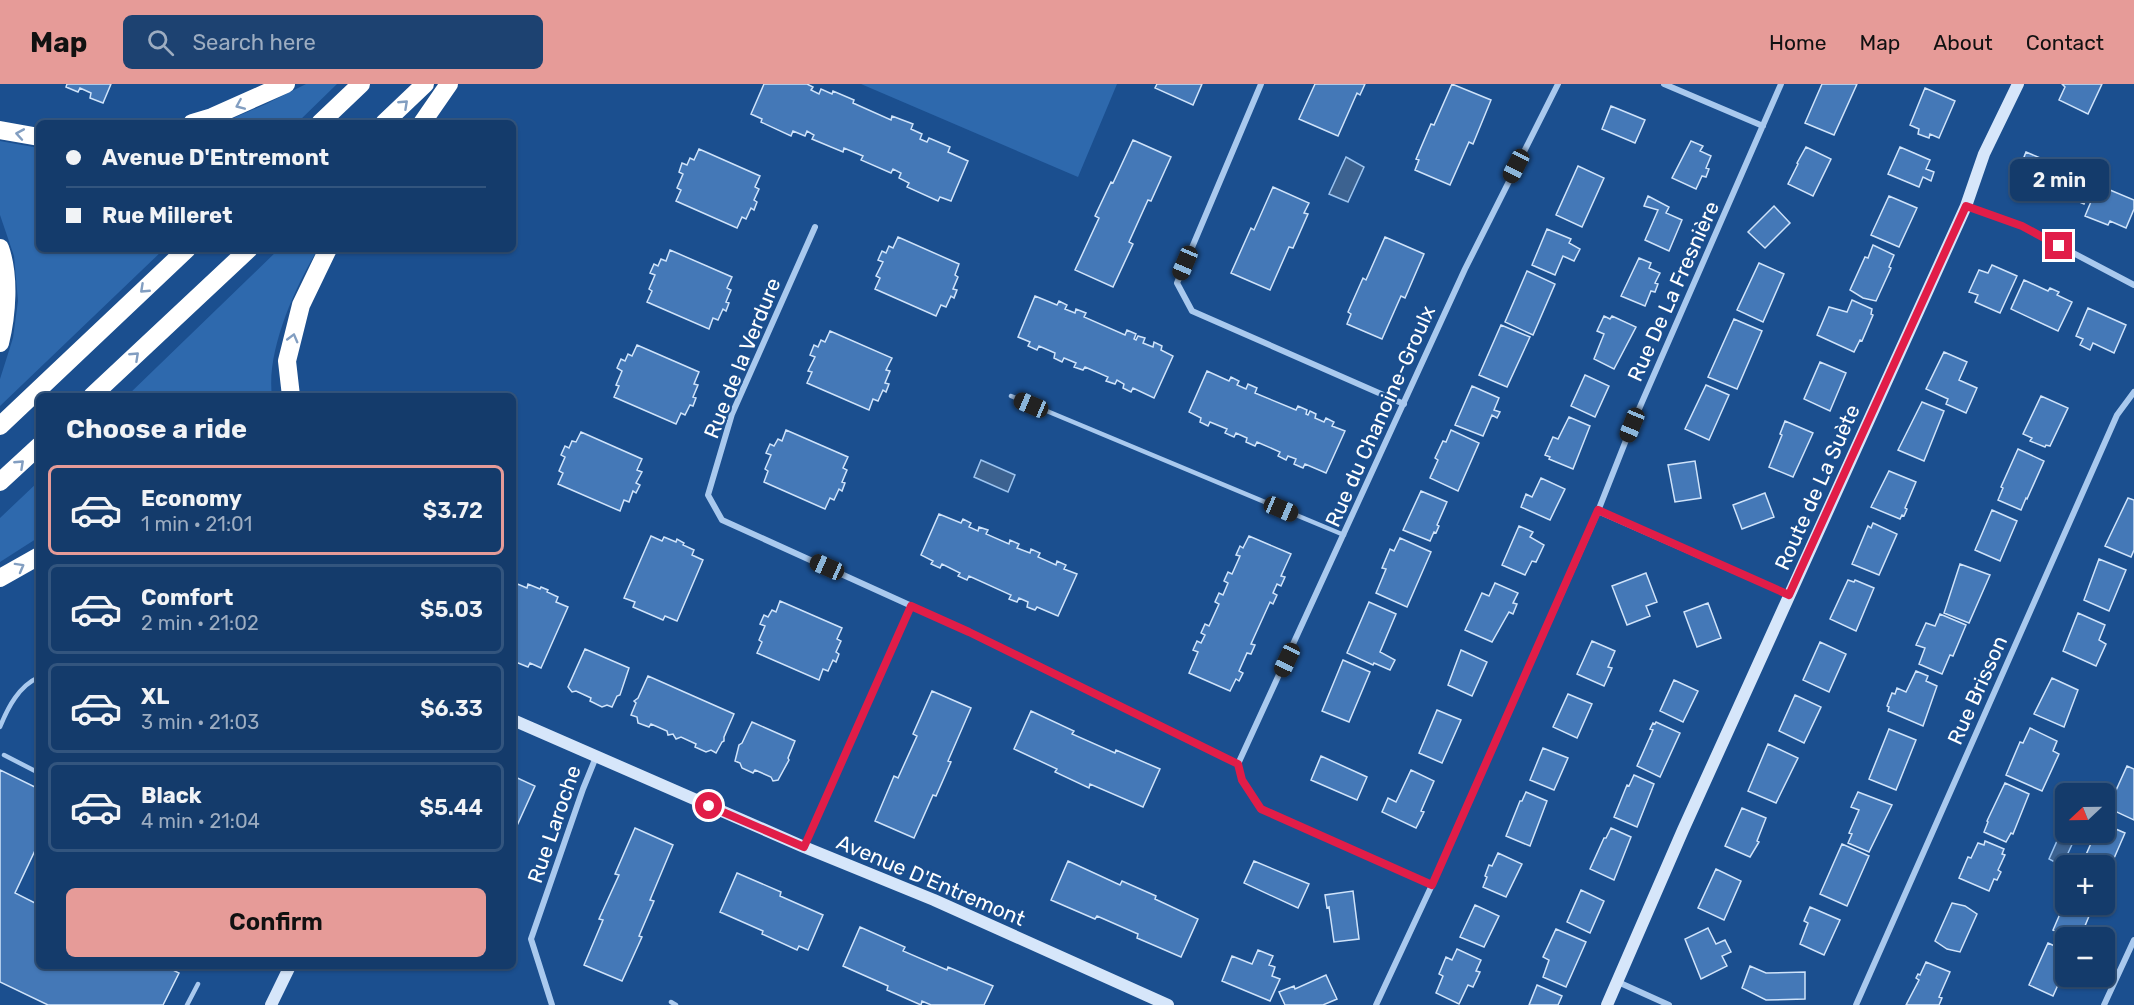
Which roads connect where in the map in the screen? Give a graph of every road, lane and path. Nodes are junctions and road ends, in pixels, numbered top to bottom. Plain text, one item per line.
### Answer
1 (286, 84) edge
2 (361, 84) edge
3 (425, 84) edge
4 (449, 84) edge
5 (1262, 84) edge
6 (1558, 84) edge
7 (1664, 84) edge
8 (1780, 84) edge
9 (2018, 84) edge
10 (201, 120) edge
11 (323, 120) edge
12 (387, 120) edge
13 (424, 120) edge
14 (1763, 126) junction
15 (0, 130) edge
16 (36, 136) edge
17 (1966, 206) junction
18 (815, 227) dead end
19 (0, 248) edge
20 (184, 252) edge
21 (246, 252) edge
22 (327, 252) edge
23 (2134, 285) edge
24 (0, 343) edge
25 (2134, 392) edge
26 (95, 393) edge
27 (291, 393) edge
28 (1011, 396) dead end
29 (1404, 404) junction
30 (0, 426) edge
31 (36, 449) edge
32 (0, 482) edge
33 (1598, 510) junction
34 (1344, 535) junction
35 (36, 558) edge
36 (0, 578) edge
37 (1789, 595) junction
38 (911, 606) junction
39 (36, 678) edge
40 (516, 721) edge
41 (0, 727) edge
42 (4, 755) dead end
43 (596, 756) junction
44 (1238, 764) junction
45 (36, 771) edge
46 (804, 847) junction
47 (1432, 885) junction
48 (2134, 940) edge
49 (289, 969) edge
50 (1618, 982) junction
51 (198, 984) dead end
52 (1162, 1004) edge
53 (187, 1005) edge
54 (271, 1005) edge
55 (552, 1005) edge
56 (1376, 1005) edge
57 (1607, 1005) edge
58 (1669, 1005) edge
59 (1856, 1005) edge
60 (2104, 1005) edge

1 -> 10 highway
2 - 11 highway
12 -> 3 highway
4 - 13 highway
5 - 29 street
6 - 29 street, Rue du Chanoine-Groulx
7 - 14 street
8 - 14 street, Rue De La Fresnière
9 - 17 street, Route de La Suète
14 - 33 street, Rue De La Fresnière
16 -> 15 highway
17 - 23 street
17 - 37 street, Route de La Suète
18 - 38 street, Rue de la Verdure
19 - 24 highway
20 -> 30 highway
26 -> 21 highway
27 -> 22 highway
25 - 59 street, Rue Brisson
28 - 34 lane
29 - 34 street, Rue du Chanoine-Groulx
32 -> 31 highway
33 - 37 street
33 - 47 street, Rue De La Fresnière
34 - 44 street, Rue du Chanoine-Groulx
36 -> 35 highway
37 - 50 street, Route de La Suète
38 - 44 street, Rue de la Verdure
38 - 46 street
39 - 41 lane
40 - 43 street, Avenue D'Entremont
42 - 45 lane
43 - 46 street, Avenue D'Entremont
43 - 55 street, Rue Laroche
44 - 47 street
46 - 52 street, Avenue D'Entremont
47 - 56 street, Rue De La Fresnière
48 - 60 street
49 - 54 street
50 - 57 street, Route de La Suète
50 - 58 street
51 - 53 lane

